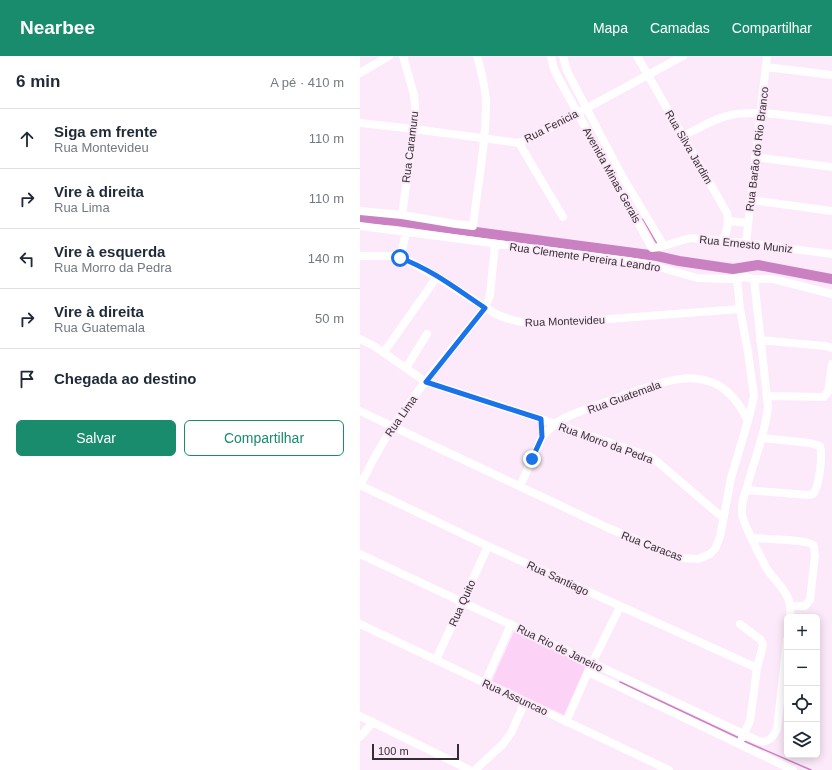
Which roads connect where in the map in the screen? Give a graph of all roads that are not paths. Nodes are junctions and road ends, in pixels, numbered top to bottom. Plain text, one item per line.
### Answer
1 (389, 56) edge
2 (403, 56) edge
3 (477, 56) edge
4 (551, 56) edge
5 (563, 56) edge
6 (637, 56) edge
7 (683, 56) edge
8 (767, 56) edge
9 (766, 67) junction
10 (360, 73) edge
11 (648, 75) junction
12 (832, 76) edge
13 (582, 111) junction
14 (761, 113) junction
15 (832, 121) edge
16 (360, 123) edge
17 (414, 129) junction
18 (683, 136) junction
19 (484, 139) junction
20 (518, 144) junction
21 (755, 157) junction
22 (832, 167) edge
23 (751, 200) junction
24 (360, 211) edge
25 (832, 211) edge
26 (402, 215) junction
27 (563, 217) dead end
28 (728, 221) junction
29 (748, 223) junction
30 (360, 226) edge
31 (406, 233) junction
32 (723, 240) junction
33 (746, 243) junction
34 (495, 244) junction
35 (659, 247) joint
36 (832, 254) edge
37 (360, 256) edge
38 (400, 258) junction
39 (437, 277) junction
40 (737, 279) junction
41 (754, 279) junction
42 (832, 294) edge
43 (485, 308) junction
44 (740, 309) junction
45 (427, 334) dead end
46 (360, 339) edge
47 (760, 340) junction
48 (832, 348) edge
49 (384, 352) junction
50 (832, 364) edge
51 (406, 368) junction
52 (426, 382) junction
53 (767, 396) junction
54 (360, 411) edge
55 (541, 419) junction
56 (748, 421) junction
57 (555, 424) junction
58 (393, 426) junction
59 (542, 437) junction
60 (762, 438) junction
61 (360, 485) edge
62 (520, 486) junction
63 (746, 490) junction
64 (723, 518) junction
65 (752, 538) junction
66 (488, 546) junction
67 (360, 554) edge
68 (462, 602) junction
69 (620, 606) junction
70 (791, 606) junction
71 (790, 614) edge
72 (360, 624) edge
73 (511, 624) junction
74 (740, 624) dead end
75 (787, 650) edge
76 (436, 660) junction
77 (592, 663) junction
78 (757, 668) junction
79 (588, 672) junction
80 (485, 683) junction
81 (525, 702) junction
82 (783, 708) edge
83 (360, 716) edge
84 (373, 722) junction
85 (566, 722) junction
86 (360, 737) edge
87 (741, 739) junction
88 (470, 770) edge
89 (475, 770) edge
90 (669, 770) edge
91 (793, 770) edge

1 - 10 street
2 - 17 street, Rua Caramuru
3 - 19 street
4 - 13 street, Avenida Minas Gerais
5 - 13 street, Avenida Minas Gerais
6 - 11 street, Rua Silva Jardim
7 - 11 street, Rua Fenicia
8 - 9 street, Rua Barão do Rio Branco
9 - 12 street
9 - 14 street, Rua Barão do Rio Branco
11 - 13 street, Rua Fenicia
11 - 18 street, Rua Silva Jardim
13 - 20 street, Rua Fenicia
13 - 35 street, Avenida Minas Gerais
14 - 15 street
14 - 18 street
14 - 21 street, Rua Barão do Rio Branco
16 - 17 street, Rua Fenicia
17 - 19 street, Rua Fenicia
17 - 26 street, Rua Caramuru
18 - 28 street, Rua Silva Jardim
19 - 20 street, Rua Fenicia
19 - 26 street
20 - 27 street
21 - 22 street
21 - 23 street, Rua Barão do Rio Branco
23 - 25 street
23 - 29 street, Rua Barão do Rio Branco
24 - 26 street
28 - 29 street
28 - 32 street
29 - 33 street, Rua Barão do Rio Branco
30 - 31 street, Rua Clemente Pereira Leandro
31 - 34 street, Rua Clemente Pereira Leandro
31 - 38 street
32 - 33 street, Rua Ernesto Muniz
32 - 35 street, Rua Ernesto Muniz
33 - 36 street, Rua Ernesto Muniz
34 - 40 street, Rua Clemente Pereira Leandro
34 - 43 street, Rua Lima
37 - 38 street, Rua Montevideu
38 - 39 street, Rua Montevideu
39 - 43 street, Rua Montevideu
39 - 49 street
40 - 41 street, Rua Clemente Pereira Leandro
40 - 44 street, Rua Caracas
41 - 42 street, Rua Clemente Pereira Leandro
41 - 47 street
43 - 44 street, Rua Montevideu
43 - 52 street, Rua Lima
44 - 56 street, Rua Caracas
45 - 51 street
46 - 49 street, Rua Morro da Pedra
47 - 48 street
47 - 53 street
49 - 51 street, Rua Morro da Pedra
50 - 53 street
51 - 52 street, Rua Morro da Pedra
52 - 55 street, Rua Morro da Pedra
52 - 58 street, Rua Lima
53 - 60 street
54 - 58 street, Rua Caracas
55 - 57 street, Rua Morro da Pedra
55 - 59 street, Rua Morro da Pedra
56 - 57 street, Rua Guatemala
56 - 64 street, Rua Caracas
57 - 59 street, Rua Guatemala
57 - 64 street, Rua Morro da Pedra
58 - 61 street, Rua Lima
58 - 62 street, Rua Caracas
59 - 62 street, Rua Guatemala
60 - 63 street
60 - 63 street
61 - 66 street, Rua Santiago
62 - 64 street, Rua Caracas
63 - 65 street
65 - 70 street
65 - 70 street
66 - 68 street, Rua Quito
66 - 69 street, Rua Santiago
67 - 68 street, Rua Rio de Janeiro
68 - 73 street, Rua Rio de Janeiro
68 - 76 street, Rua Quito
69 - 77 street
69 - 78 street, Rua Santiago
70 - 71 street
72 - 76 street, Rua Assuncao
73 - 77 street, Rua Rio de Janeiro
73 - 80 street
74 - 78 street
75 - 82 street
76 - 80 street, Rua Assuncao
77 - 79 street
77 - 87 street, Rua Rio de Janeiro
78 - 87 street
79 - 85 street
79 - 87 street, Rua Rio de Janeiro
80 - 81 street, Rua Assuncao
81 - 85 street, Rua Assuncao
81 - 89 street
82 - 87 street, Rua Rio de Janeiro
83 - 84 street
84 - 86 street
84 - 88 street
85 - 90 street, Rua Assuncao
87 - 91 street, Rua Rio de Janeiro

